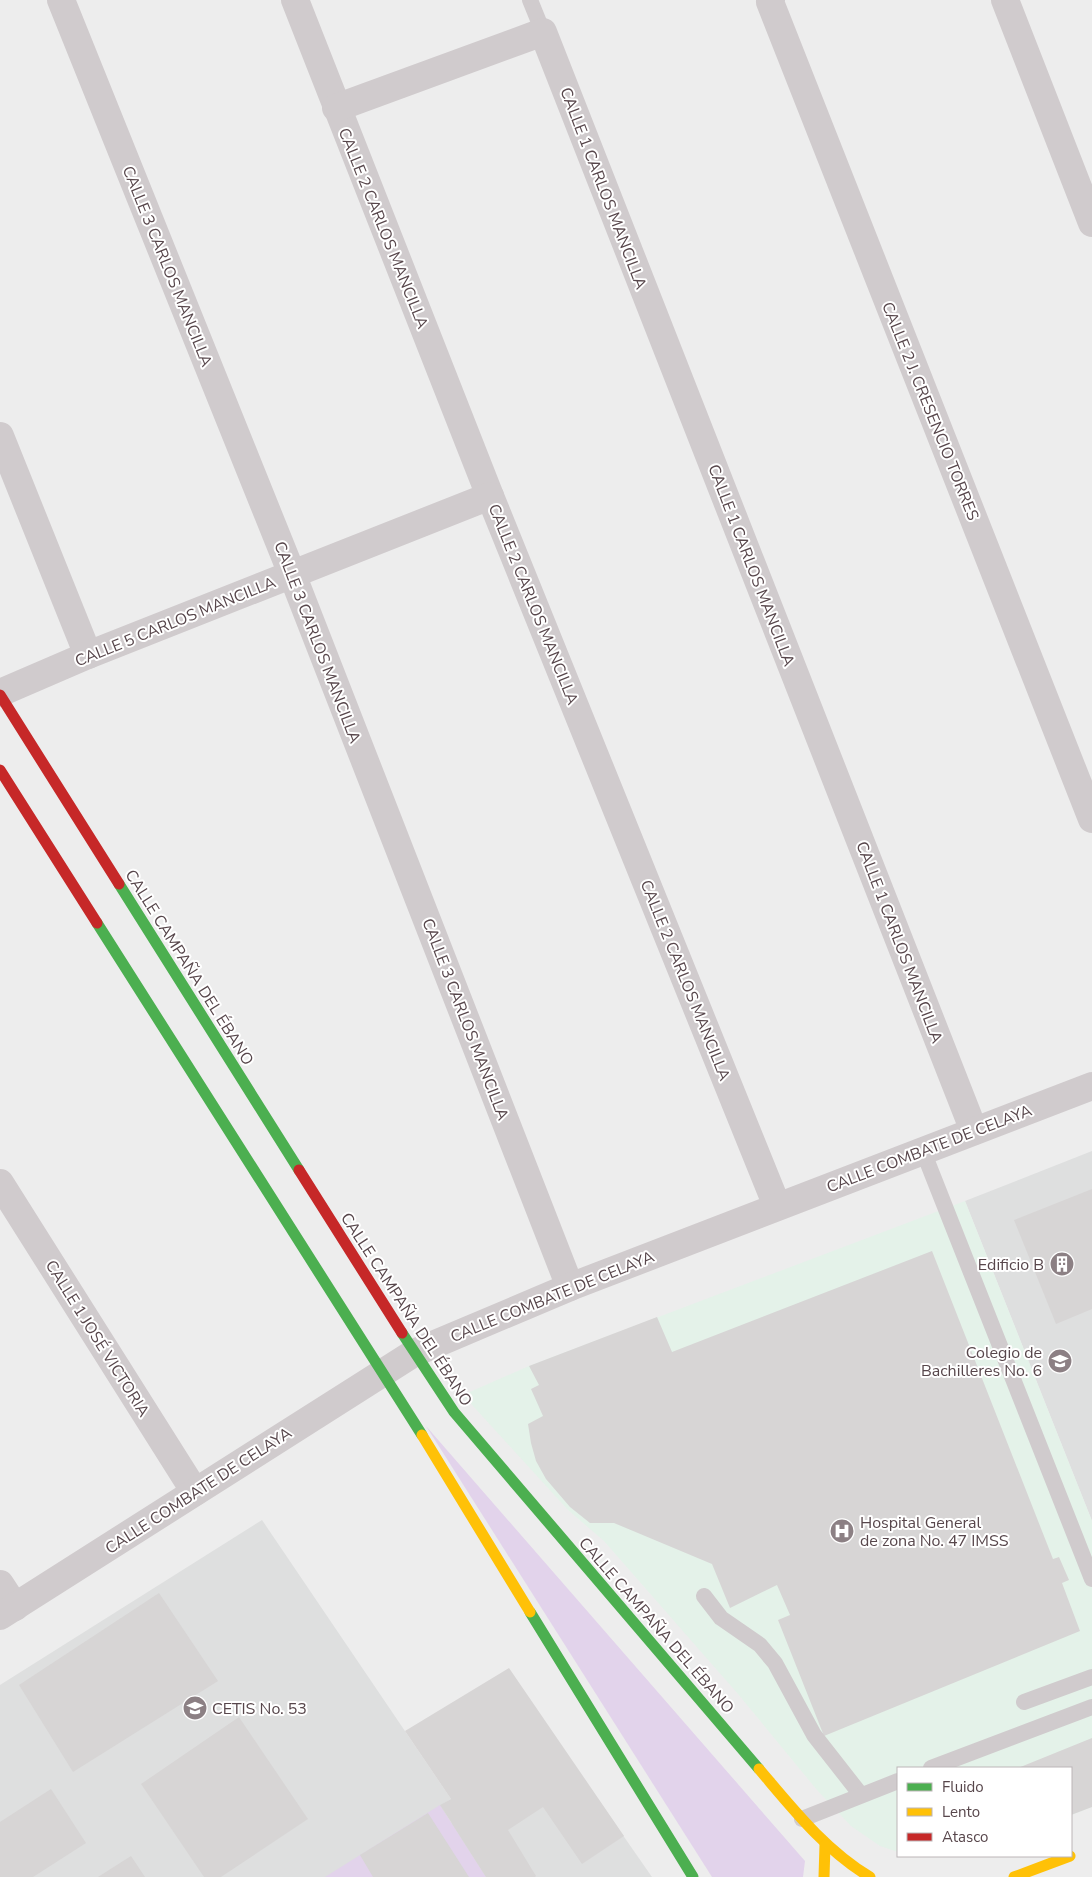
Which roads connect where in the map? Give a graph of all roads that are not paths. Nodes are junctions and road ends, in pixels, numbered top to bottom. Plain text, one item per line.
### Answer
1 (62, 0) edge
2 (295, 0) edge
3 (530, 0) edge
4 (1005, 0) edge
5 (770, 1) edge
6 (543, 32) junction
7 (336, 108) junction
8 (1092, 223) edge
9 (0, 436) edge
10 (490, 496) junction
11 (292, 574) junction
12 (88, 655) junction
13 (0, 694) edge
14 (0, 770) edge
15 (1092, 820) edge
16 (1092, 1086) edge
17 (974, 1131) junction
18 (923, 1151) junction
19 (0, 1183) edge
20 (777, 1206) junction
21 (570, 1287) junction
22 (414, 1353) junction
23 (383, 1372) junction
24 (195, 1492) junction
25 (1092, 1579) edge
26 (0, 1584) edge
27 (704, 1596) dead end
28 (7, 1612) edge
29 (1092, 1677) edge
30 (1024, 1702) dead end
31 (1092, 1708) edge
32 (933, 1767) edge
33 (897, 1781) edge
34 (861, 1795) junction
35 (802, 1819) junction
36 (825, 1845) junction
37 (1068, 1857) edge
38 (693, 1877) edge
39 (824, 1877) edge
40 (870, 1877) edge
41 (1014, 1877) edge

1 - 11 street, CALLE 3 CARLOS MANCILLA
2 - 7 street, CALLE 2 CARLOS MANCILLA
3 - 6 lane, CALLE 1 CARLOS MANCILLA
4 - 8 street
5 - 15 street, CALLE 2 J. CRESENCIO TORRES
6 - 7 street
6 - 17 street, CALLE 1 CARLOS MANCILLA
7 - 10 street, CALLE 2 CARLOS MANCILLA
9 - 12 street
10 - 11 street, CALLE 5 CARLOS MANCILLA
10 - 20 street, CALLE 2 CARLOS MANCILLA
11 - 12 street, CALLE 5 CARLOS MANCILLA
11 - 21 street, CALLE 3 CARLOS MANCILLA
12 - 13 street, CALLE 5 CARLOS MANCILLA
13 - 22 street, CALLE CAMPAÑA DEL ÉBANO
14 - 23 street
16 - 17 street, CALLE COMBATE DE CELAYA
17 - 18 street, CALLE COMBATE DE CELAYA
18 - 20 street, CALLE COMBATE DE CELAYA
18 - 25 lane
19 - 24 street, CALLE 1 JOSÉ VICTORIA
20 - 21 street, CALLE COMBATE DE CELAYA
21 - 22 street, CALLE COMBATE DE CELAYA
22 - 23 street, CALLE COMBATE DE CELAYA
22 - 35 street, CALLE CAMPAÑA DEL ÉBANO
23 - 24 street, CALLE COMBATE DE CELAYA
23 - 38 street
24 - 28 street, CALLE COMBATE DE CELAYA
26 - 28 street
27 - 34 lane
29 - 30 lane
31 - 32 lane
33 - 34 lane
34 - 35 lane
35 - 36 street, CALLE CAMPAÑA DEL ÉBANO
36 - 39 street
36 - 40 street, CALLE CAMPAÑA DEL ÉBANO
37 - 41 street

